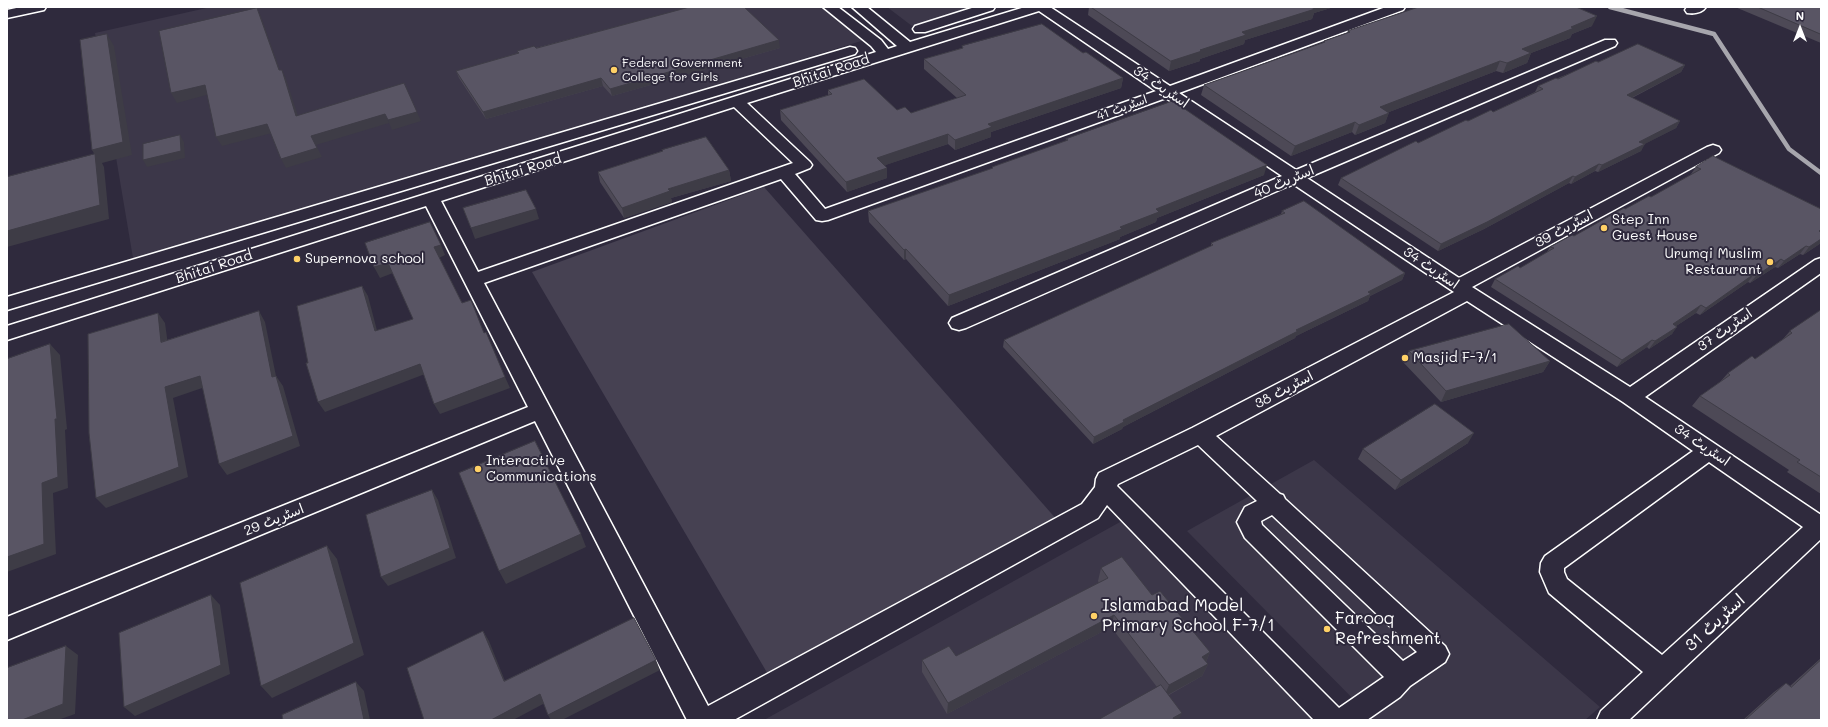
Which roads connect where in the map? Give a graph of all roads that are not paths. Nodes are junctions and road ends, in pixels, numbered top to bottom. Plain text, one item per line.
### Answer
1 (39, 7) edge
2 (830, 7) edge
3 (859, 7) edge
4 (988, 7) edge
5 (1040, 7) edge
6 (1398, 7) edge
7 (7, 14) edge
8 (901, 42) junction
9 (1610, 43) dead end
10 (881, 49) junction
11 (1168, 92) junction
12 (738, 102) junction
13 (1713, 150) dead end
14 (785, 173) junction
15 (1295, 177) junction
16 (431, 198) junction
17 (1821, 264) edge
18 (473, 280) junction
19 (1463, 289) junction
20 (7, 304) edge
21 (959, 323) dead end
22 (7, 333) edge
23 (1630, 397) junction
24 (541, 410) junction
25 (1200, 434) junction
26 (1710, 450) junction
27 (1106, 489) junction
28 (1275, 502) junction
29 (1820, 526) edge
30 (7, 629) edge
31 (1663, 672) junction
32 (1401, 677) junction
33 (701, 720) edge
34 (708, 720) edge
35 (1332, 720) edge
36 (1344, 720) edge
37 (1610, 720) edge

1 - 7 street
2 - 10 street
3 - 8 street
4 - 8 street, Bhitai Road
5 - 8 street, Bhitai Road
5 - 11 street, اسٹریٹ 34
6 - 11 street, اسٹریٹ 41
8 - 10 street, Bhitai Road
9 - 15 street, اسٹریٹ 40
10 - 12 street, Bhitai Road
10 - 20 street, Bhitai Road
11 - 14 street, اسٹریٹ 41
11 - 15 street, اسٹریٹ 34
12 - 14 street
12 - 16 street, Bhitai Road
13 - 19 street, اسٹریٹ 39
14 - 18 street
15 - 19 street, اسٹریٹ 34
15 - 21 street, اسٹریٹ 40
16 - 18 street
16 - 22 street, Bhitai Road
17 - 23 street, اسٹریٹ 37
18 - 24 street
19 - 23 street, اسٹریٹ 34
19 - 25 street, اسٹریٹ 38
23 - 26 street, اسٹریٹ 34
24 - 30 street, اسٹریٹ 29
24 - 33 street
25 - 27 street, اسٹریٹ 38
25 - 28 street
26 - 29 street, اسٹریٹ 34
26 - 31 street
27 - 34 street
27 - 35 street
28 - 32 street
28 - 32 street
29 - 31 street, اسٹریٹ 31
31 - 37 street, اسٹریٹ 31
32 - 36 street

